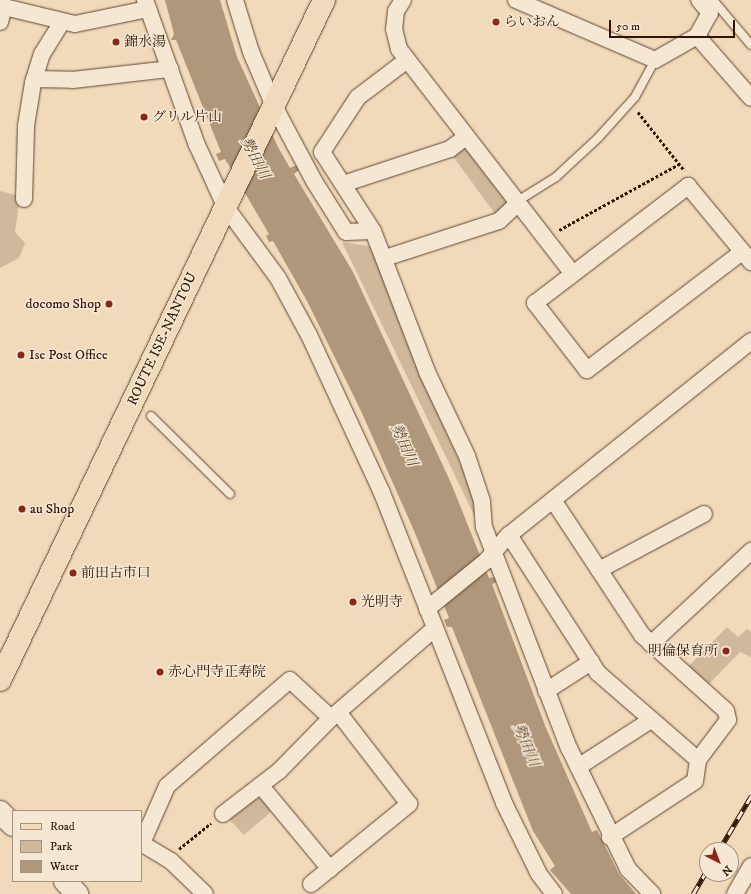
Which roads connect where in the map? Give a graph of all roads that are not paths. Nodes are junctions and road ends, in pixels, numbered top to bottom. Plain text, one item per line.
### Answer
1 (235, 0) edge
2 (324, 0) edge
3 (403, 0) edge
4 (516, 0) edge
5 (699, 0) edge
6 (713, 0) edge
7 (146, 5) edge
8 (2, 6) edge
9 (0, 22) edge
10 (62, 22) junction
11 (697, 36) junction
12 (751, 45) edge
13 (407, 60) junction
14 (655, 60) junction
15 (170, 69) junction
16 (34, 79) junction
17 (751, 98) edge
18 (272, 110) junction
19 (466, 137) junction
20 (343, 184) junction
21 (24, 199) dead end
22 (228, 200) junction
23 (517, 203) junction
24 (373, 231) junction
25 (747, 257) edge
26 (385, 258) junction
27 (573, 274) junction
28 (751, 340) edge
29 (151, 416) dead end
30 (230, 494) dead end
31 (553, 500) junction
32 (704, 514) dead end
33 (509, 535) junction
34 (751, 551) edge
35 (490, 556) junction
36 (599, 570) junction
37 (431, 606) junction
38 (434, 629) junction
39 (651, 644) junction
40 (591, 662) junction
41 (0, 680) edge
42 (546, 691) junction
43 (334, 715) junction
44 (651, 720) junction
45 (698, 760) junction
46 (578, 767) junction
47 (261, 786) junction
48 (0, 812) edge
49 (223, 814) road end
50 (12, 824) edge
51 (610, 837) junction
52 (142, 841) edge
53 (142, 844) edge
54 (751, 866) edge
55 (330, 869) junction
56 (311, 884) dead end
57 (205, 894) edge
58 (554, 894) edge
59 (652, 894) edge
60 (735, 894) edge

1 - 18 street
2 - 18 main road, ROUTE ISE-NANTOU
3 - 13 street
4 - 14 street
5 - 11 street
6 - 12 lane
7 - 10 street
7 - 15 street
8 - 9 street
8 - 10 street
10 - 16 street
11 - 14 street
11 - 17 street
13 - 19 street
13 - 20 street
14 - 23 lane
15 - 16 street
15 - 22 street
16 - 21 street
18 - 22 main road, ROUTE ISE-NANTOU
18 - 24 street
19 - 20 street
19 - 23 street
20 - 24 street
22 - 37 street
22 - 41 main road, ROUTE ISE-NANTOU
23 - 26 street
23 - 27 street
24 - 26 street
25 - 27 street
25 - 27 street
26 - 35 street
28 - 31 street
29 - 30 lane
31 - 33 street
31 - 36 street
32 - 36 street
33 - 35 street
33 - 40 street
34 - 39 street
35 - 37 street
35 - 42 street
36 - 39 street
37 - 38 street
38 - 43 street
38 - 58 street
39 - 45 street
40 - 42 street
40 - 44 street
42 - 46 street
43 - 47 street
43 - 52 street
43 - 55 street
44 - 45 street
44 - 46 street
45 - 51 street
46 - 51 street
47 - 49 street
47 - 55 street
48 - 50 main road
51 - 59 street
53 - 57 street
54 - 60 street
55 - 56 street

